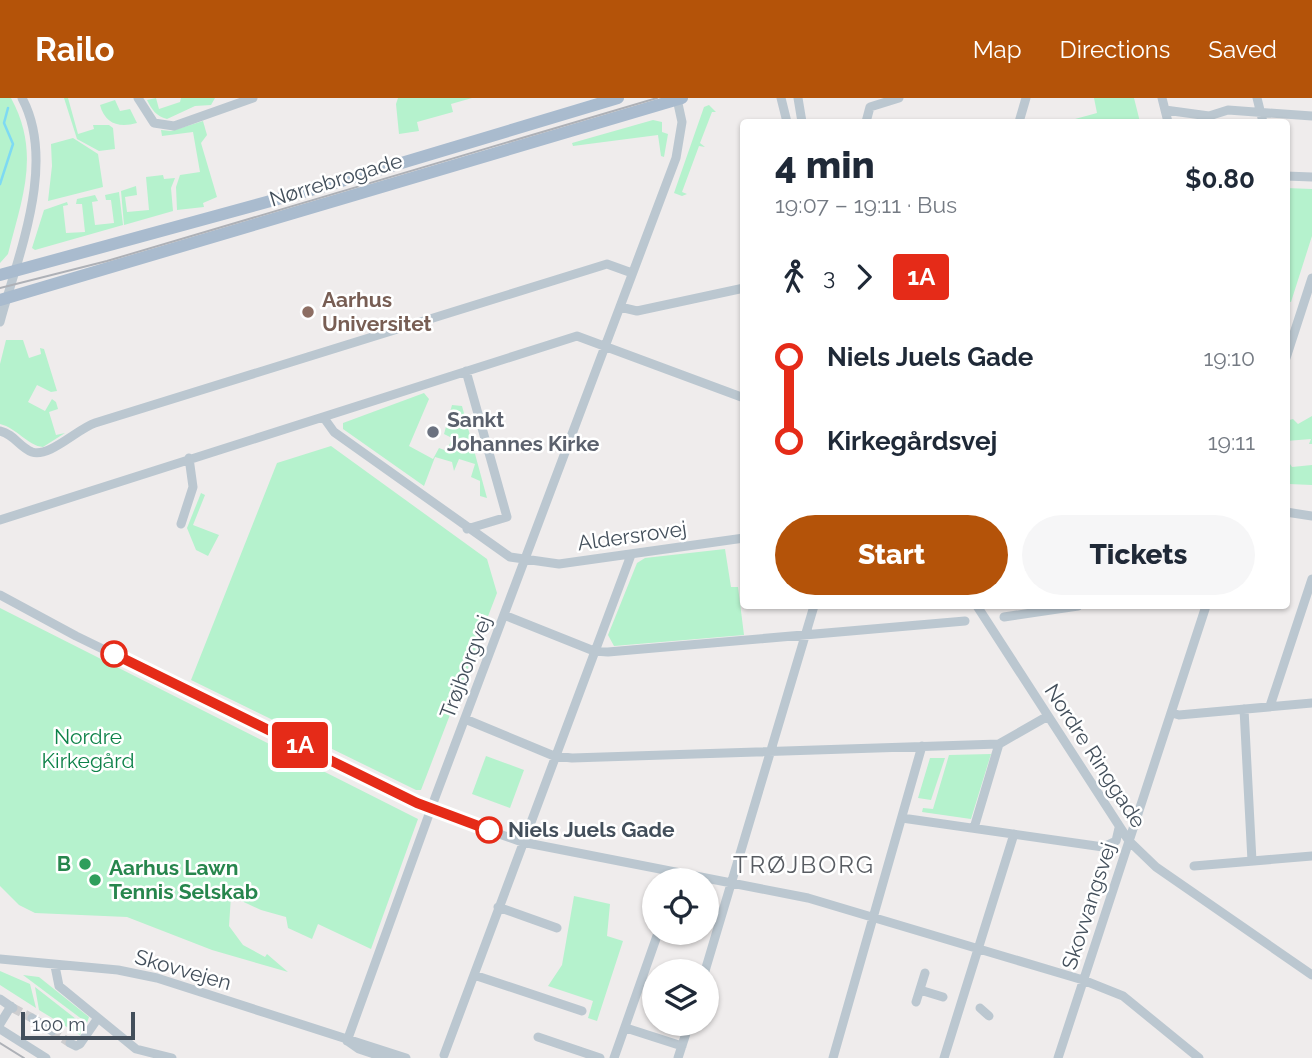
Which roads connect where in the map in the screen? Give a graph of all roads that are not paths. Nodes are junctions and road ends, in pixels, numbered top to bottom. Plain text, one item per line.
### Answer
1 (22, 98) edge
2 (138, 98) edge
3 (220, 98) edge
4 (253, 98) edge
5 (618, 98) edge
6 (781, 98) edge
7 (798, 98) edge
8 (899, 98) edge
9 (1026, 98) edge
10 (1162, 98) edge
11 (1257, 98) edge
12 (680, 99) edge
13 (220, 109) junction
14 (1165, 110) junction
15 (1261, 112) junction
16 (1312, 116) edge
17 (786, 119) edge
18 (802, 119) edge
19 (867, 119) edge
20 (1020, 119) edge
21 (1167, 119) edge
22 (1262, 119) edge
23 (1290, 176) edge
24 (1312, 177) edge
25 (13, 270) junction
26 (632, 273) junction
27 (0, 275) edge
28 (1312, 278) edge
29 (740, 289) edge
30 (3, 299) edge
31 (620, 307) junction
32 (0, 323) edge
33 (605, 346) junction
34 (1290, 346) edge
35 (466, 371) junction
36 (740, 397) edge
37 (324, 418) junction
38 (0, 431) edge
39 (189, 458) junction
40 (1290, 513) edge
41 (1312, 516) edge
42 (0, 520) edge
43 (181, 524) dead end
44 (467, 529) junction
45 (740, 539) edge
46 (631, 555) junction
47 (525, 561) junction
48 (1312, 579) edge
49 (0, 595) edge
50 (813, 609) edge
51 (980, 609) edge
52 (1058, 609) edge
53 (1205, 609) edge
54 (504, 615) junction
55 (1004, 617) dead end
56 (965, 621) dead end
57 (806, 635) junction
58 (594, 650) junction
59 (1312, 703) edge
60 (1270, 706) junction
61 (1244, 709) junction
62 (1172, 713) junction
63 (1048, 716) junction
64 (465, 719) junction
65 (999, 744) junction
66 (922, 746) junction
67 (771, 751) junction
68 (555, 756) junction
69 (431, 809) junction
70 (902, 818) junction
71 (974, 828) junction
72 (1119, 828) junction
73 (1014, 834) junction
74 (1129, 841) junction
75 (522, 842) junction
76 (1312, 856) edge
77 (1252, 861) junction
78 (1194, 866) dead end
79 (732, 883) junction
80 (498, 906) junction
81 (873, 917) junction
82 (556, 928) dead end
83 (654, 945) edge
84 (978, 949) junction
85 (1, 959) edge
86 (709, 959) edge
87 (55, 966) junction
88 (925, 973) dead end
89 (474, 975) junction
90 (1312, 975) edge
91 (1083, 980) junction
92 (920, 990) junction
93 (943, 997) dead end
94 (0, 999) edge
95 (916, 1002) dead end
96 (980, 1008) dead end
97 (582, 1012) dead end
98 (989, 1016) dead end
99 (32, 1018) tunnel mouth
100 (96, 1021) junction
101 (0, 1027) edge
102 (626, 1028) junction
103 (52, 1031) tunnel mouth
104 (685, 1036) edge
105 (538, 1037) dead end
106 (347, 1041) junction
107 (76, 1044) dead end
108 (682, 1046) junction
109 (444, 1055) dead end
110 (46, 1058) edge
111 (172, 1058) edge
112 (386, 1058) edge
113 (406, 1058) edge
114 (600, 1058) edge
115 (614, 1058) edge
116 (678, 1058) edge
117 (833, 1058) edge
118 (944, 1058) edge
119 (1058, 1058) edge
120 (1199, 1058) edge

1 - 25 street
2 - 13 street
3 - 13 street
4 - 13 street
5 - 25 main road, Nørrebrogade
6 - 17 street
7 - 18 street
8 - 19 street
9 - 20 street
10 - 14 street
11 - 15 street
12 - 26 street, Trøjborgvej
12 - 30 main road, Nørrebrogade
14 - 15 street
14 - 21 street
15 - 16 street
15 - 22 street
23 - 24 street
25 - 27 main road, Nørrebrogade
25 - 30 street
26 - 31 street, Trøjborgvej
26 - 38 street
28 - 34 street
29 - 31 street
30 - 32 street
31 - 33 street, Trøjborgvej
33 - 35 street
33 - 36 street
33 - 47 street, Trøjborgvej
35 - 37 street
35 - 44 street
37 - 39 street
37 - 44 street, Aldersrovej
39 - 42 street
39 - 43 street
40 - 41 street
44 - 47 street, Aldersrovej
45 - 46 street, Aldersrovej
46 - 47 street, Aldersrovej
46 - 58 street
47 - 54 street, Trøjborgvej
48 - 60 street
49 - 69 street
50 - 57 street
51 - 63 street, Nordre Ringgade
52 - 55 street
53 - 62 street, Skovvangsvej
54 - 58 street
54 - 64 street, Trøjborgvej
56 - 57 street
57 - 58 street
57 - 67 street
58 - 68 street
59 - 60 street
60 - 61 street
61 - 62 street
61 - 77 street
62 - 74 street, Skovvangsvej
63 - 65 street
63 - 72 street, Nordre Ringgade
64 - 68 street
64 - 69 street, Trøjborgvej
65 - 66 street
65 - 71 street
66 - 67 street
66 - 70 street
67 - 68 street
67 - 79 street
68 - 75 street
69 - 75 street
69 - 106 street, Trøjborgvej
70 - 71 street
70 - 81 street
71 - 73 street
72 - 73 street
72 - 74 street, Nordre Ringgade
73 - 84 street
74 - 90 street, Nordre Ringgade
74 - 91 street, Skovvangsvej
75 - 79 street
75 - 80 street
76 - 77 street
77 - 78 street
79 - 81 street
79 - 86 street
80 - 82 street
80 - 89 street
81 - 84 street
81 - 117 street
83 - 102 street
84 - 91 street
84 - 118 street
85 - 87 street, Skovvejen
87 - 100 street
87 - 106 street, Skovvejen
88 - 92 street
89 - 97 street
89 - 109 street
91 - 119 street, Skovvangsvej
91 - 120 street
92 - 93 street
92 - 95 street
94 - 101 street
96 - 98 street
99 - 103 street
100 - 107 street
100 - 111 street
101 - 110 street
102 - 108 street
102 - 115 street
104 - 108 street
105 - 114 street
106 - 112 street
106 - 113 street
108 - 116 street

